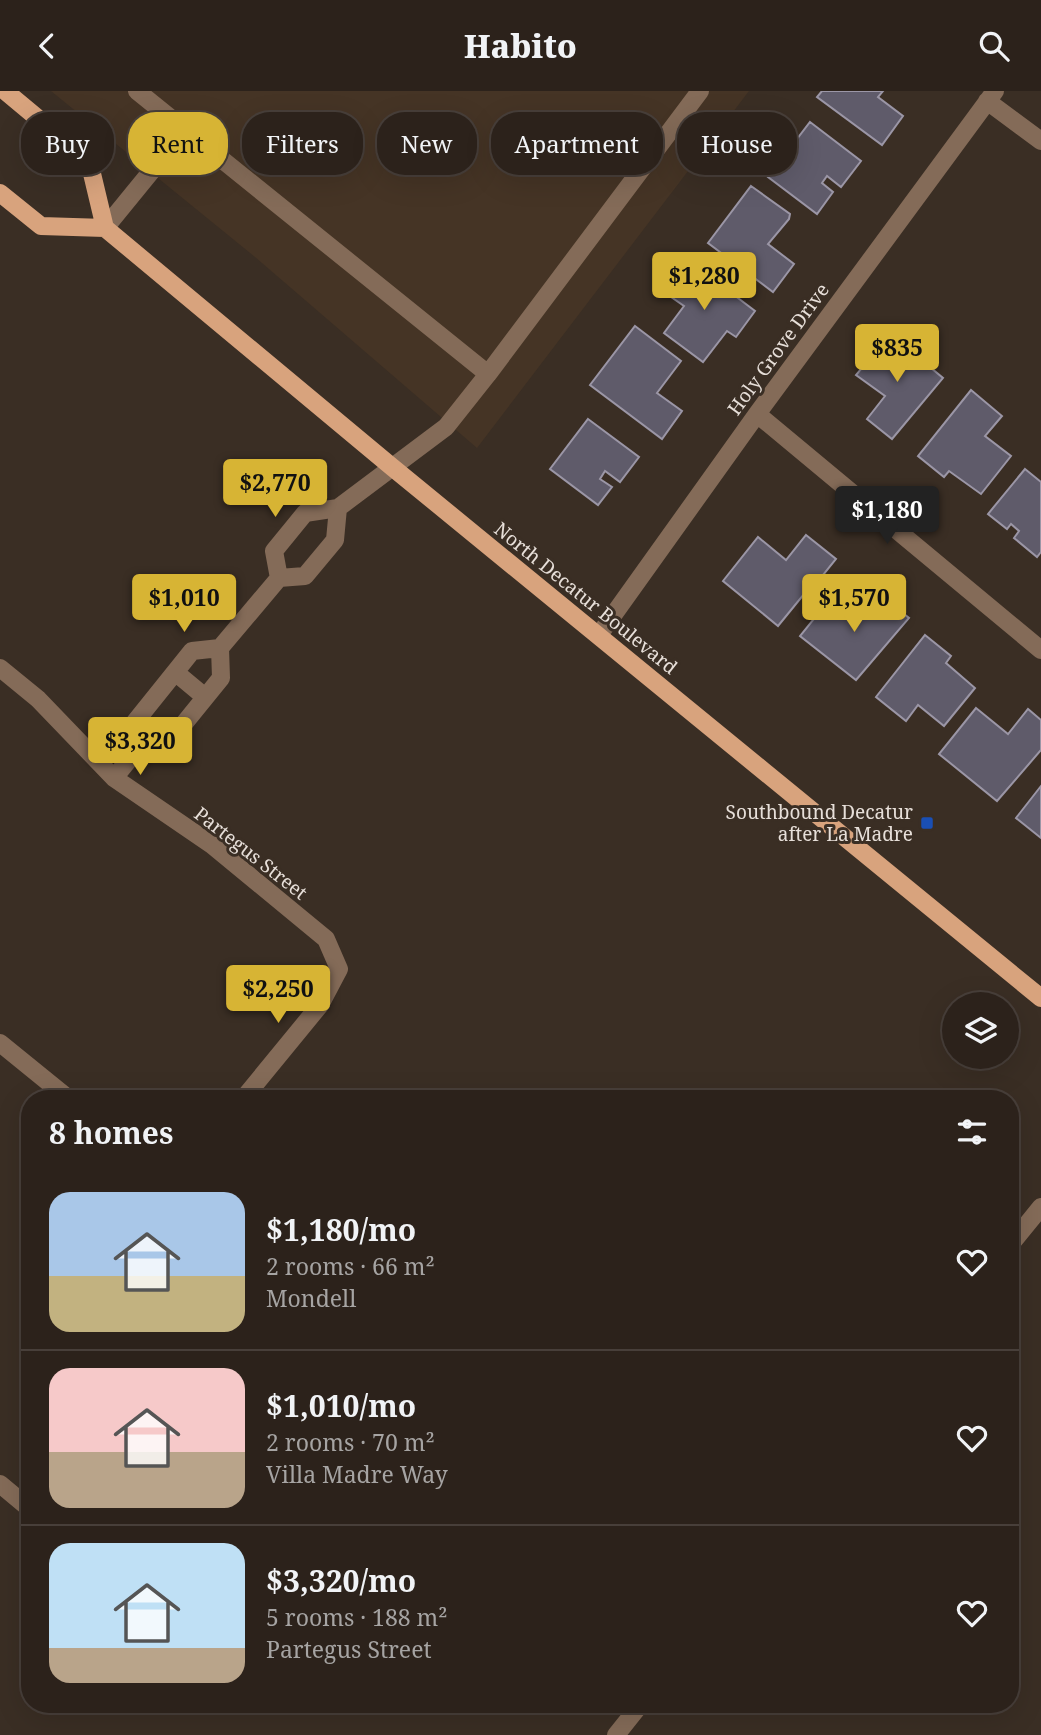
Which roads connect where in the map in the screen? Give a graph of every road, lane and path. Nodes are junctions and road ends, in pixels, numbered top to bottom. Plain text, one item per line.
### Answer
1 (5, 91) edge
2 (137, 91) edge
3 (699, 91) edge
4 (991, 96) edge
5 (163, 112) edge
6 (1041, 141) edge
7 (228, 165) edge
8 (148, 175) edge
9 (0, 193) edge
10 (105, 228) junction
11 (488, 374) junction
12 (757, 414) junction
13 (392, 467) junction
14 (338, 508) junction
15 (279, 578) junction
16 (599, 635) junction
17 (220, 648) junction
18 (1041, 650) edge
19 (0, 668) edge
20 (176, 672) junction
21 (205, 697) junction
22 (136, 751) junction
23 (114, 778) junction
24 (1041, 999) edge
25 (0, 1043) edge
26 (58, 1090) edge
27 (250, 1090) edge
28 (1041, 1207) edge
29 (1019, 1234) edge
30 (0, 1484) edge
31 (21, 1502) edge
32 (634, 1713) edge
33 (616, 1735) edge

1 - 10 main road
2 - 5 street
3 - 11 street
4 - 6 street
4 - 12 street, Holy Grove Drive
7 - 11 street
8 - 10 street
9 - 10 main road
10 - 13 main road, North Decatur Boulevard
11 - 13 street
12 - 16 street, Holy Grove Drive
12 - 18 street
13 - 14 street
13 - 16 main road, North Decatur Boulevard
14 - 15 street
14 - 15 street
15 - 17 street
16 - 24 main road, North Decatur Boulevard
17 - 20 street
17 - 21 street
19 - 23 street, Partegus Street
20 - 21 street
20 - 22 street
21 - 22 street
22 - 23 street
23 - 27 street, Partegus Street
25 - 26 street
28 - 29 street
30 - 31 street
32 - 33 street

